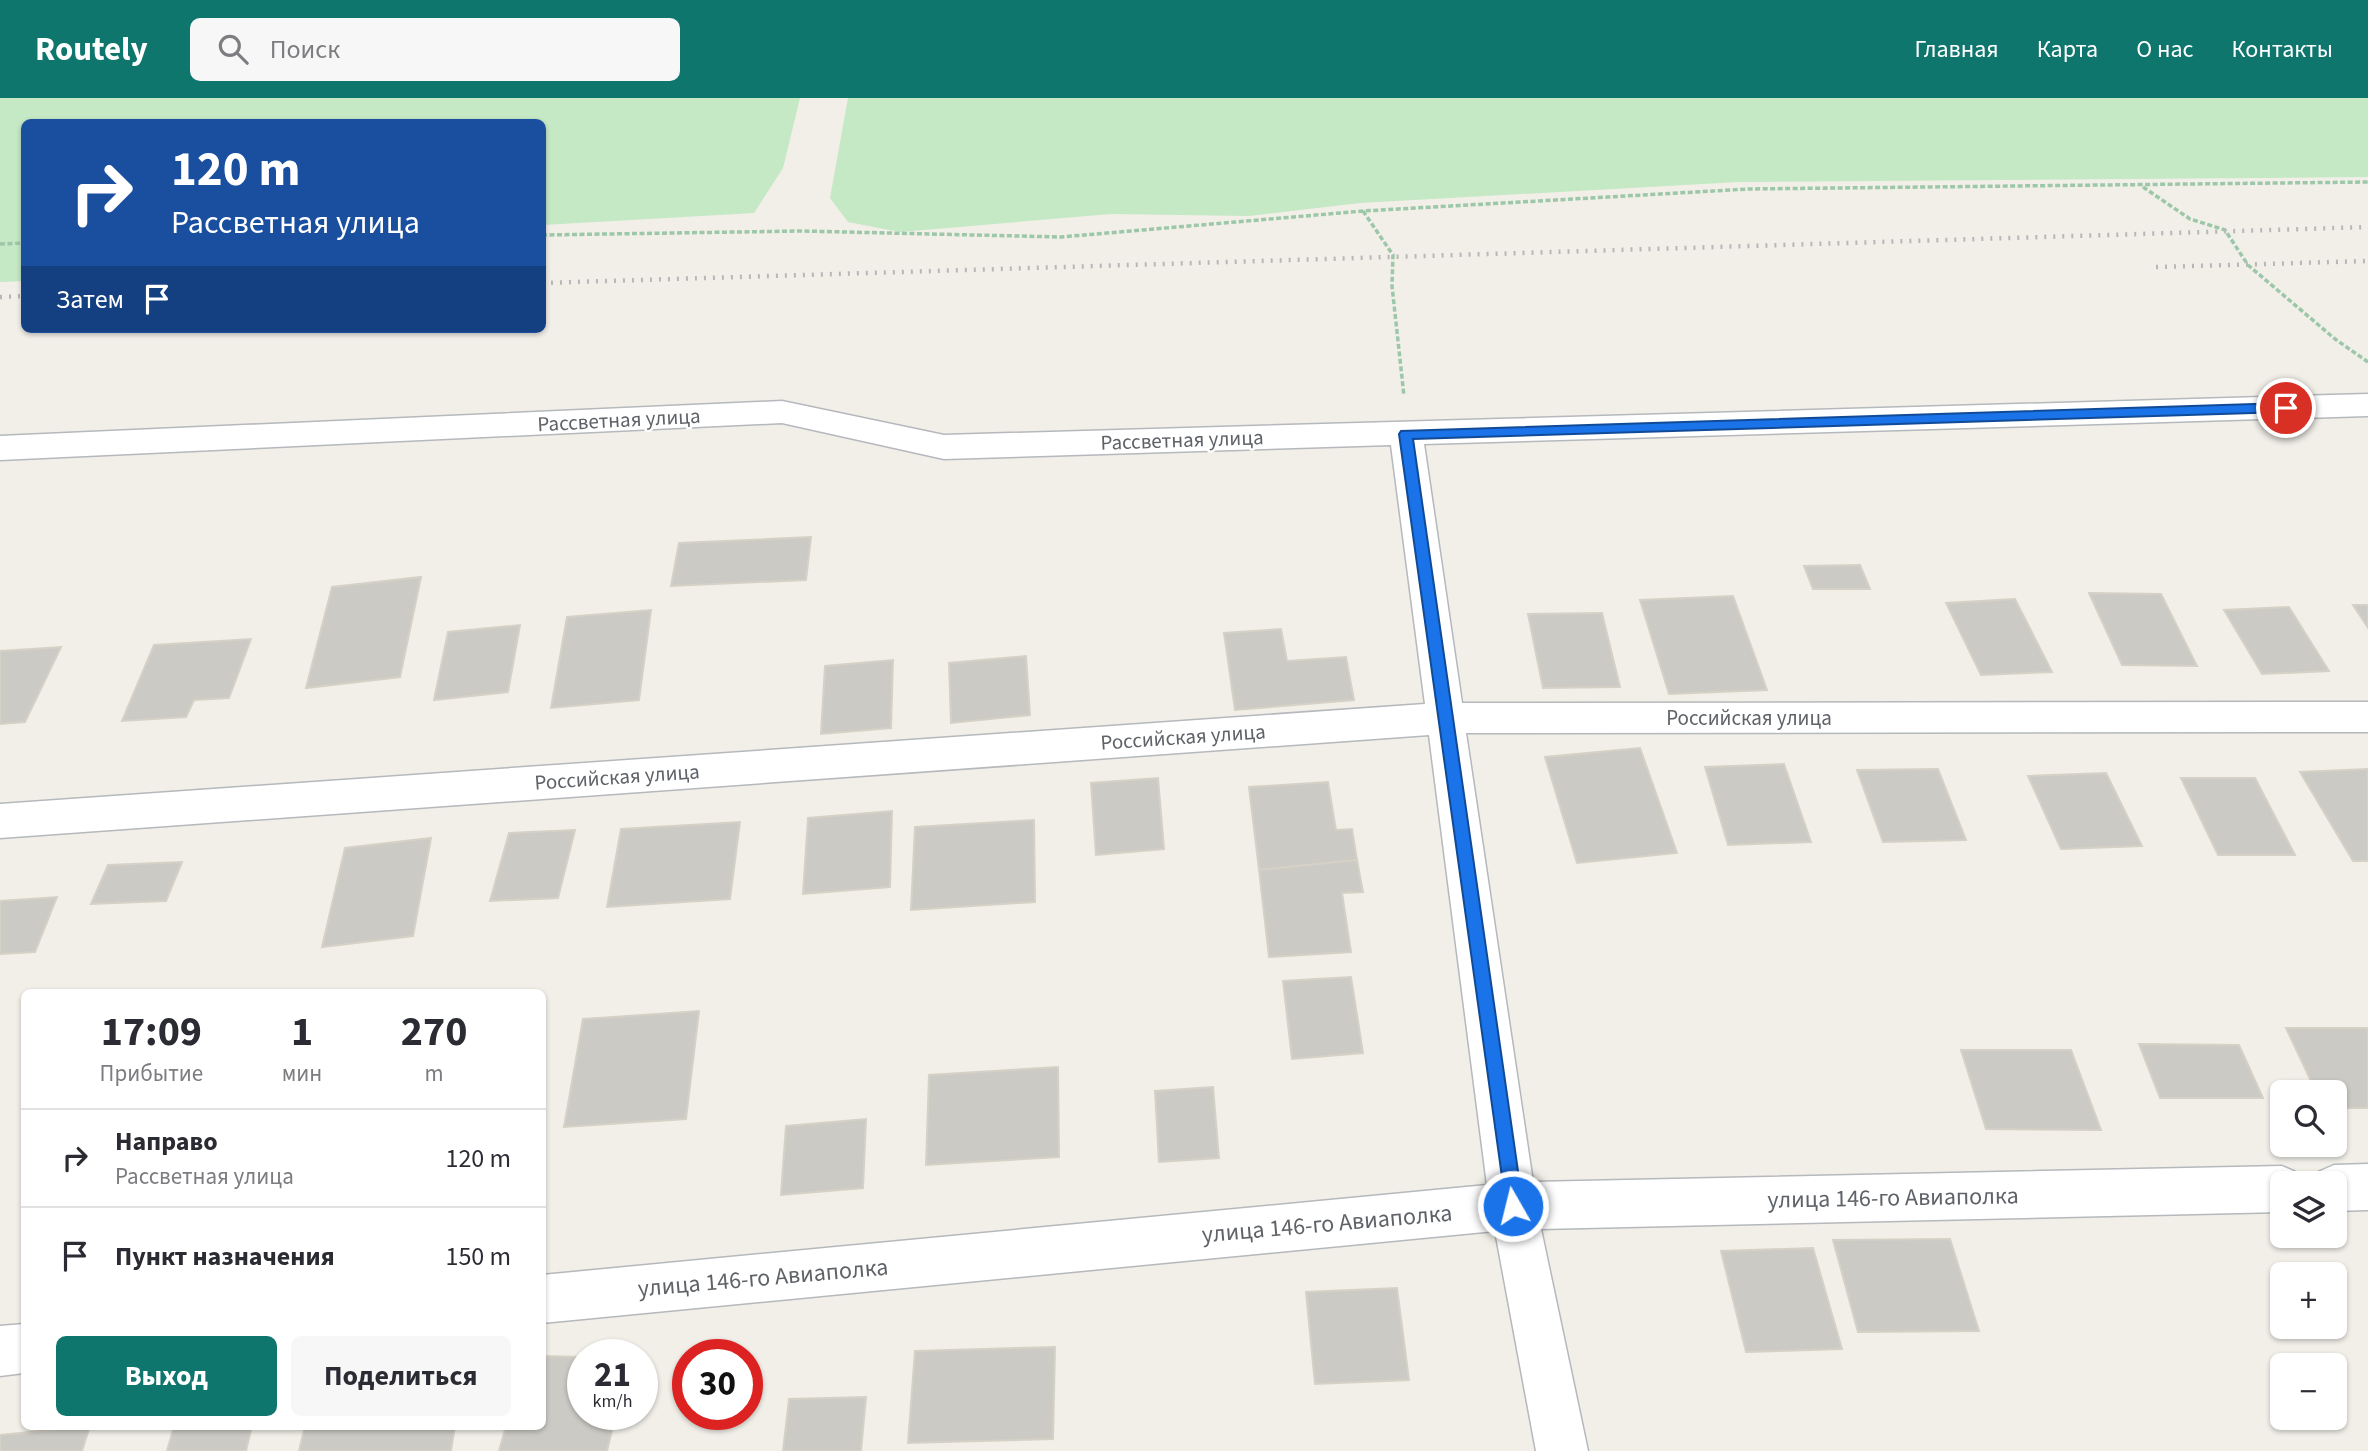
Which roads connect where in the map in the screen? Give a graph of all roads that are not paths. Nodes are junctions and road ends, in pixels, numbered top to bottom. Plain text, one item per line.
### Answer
1 (2368, 405) edge
2 (1406, 434) junction
3 (0, 448) edge
4 (2368, 717) edge
5 (1447, 718) junction
6 (0, 821) edge
7 (2368, 1187) edge
8 (2347, 1188) edge
9 (2270, 1189) edge
10 (1513, 1206) junction
11 (546, 1299) edge
12 (21, 1349) edge
13 (0, 1351) edge
14 (1562, 1451) edge

1 - 2 street, Рассветная улица
2 - 3 street, Рассветная улица
2 - 5 street
4 - 5 street, Российская улица
5 - 6 street, Российская улица
5 - 10 street
7 - 8 street
9 - 10 street, улица 146-го Авиаполка
10 - 11 street, улица 146-го Авиаполка
10 - 14 street
12 - 13 street

